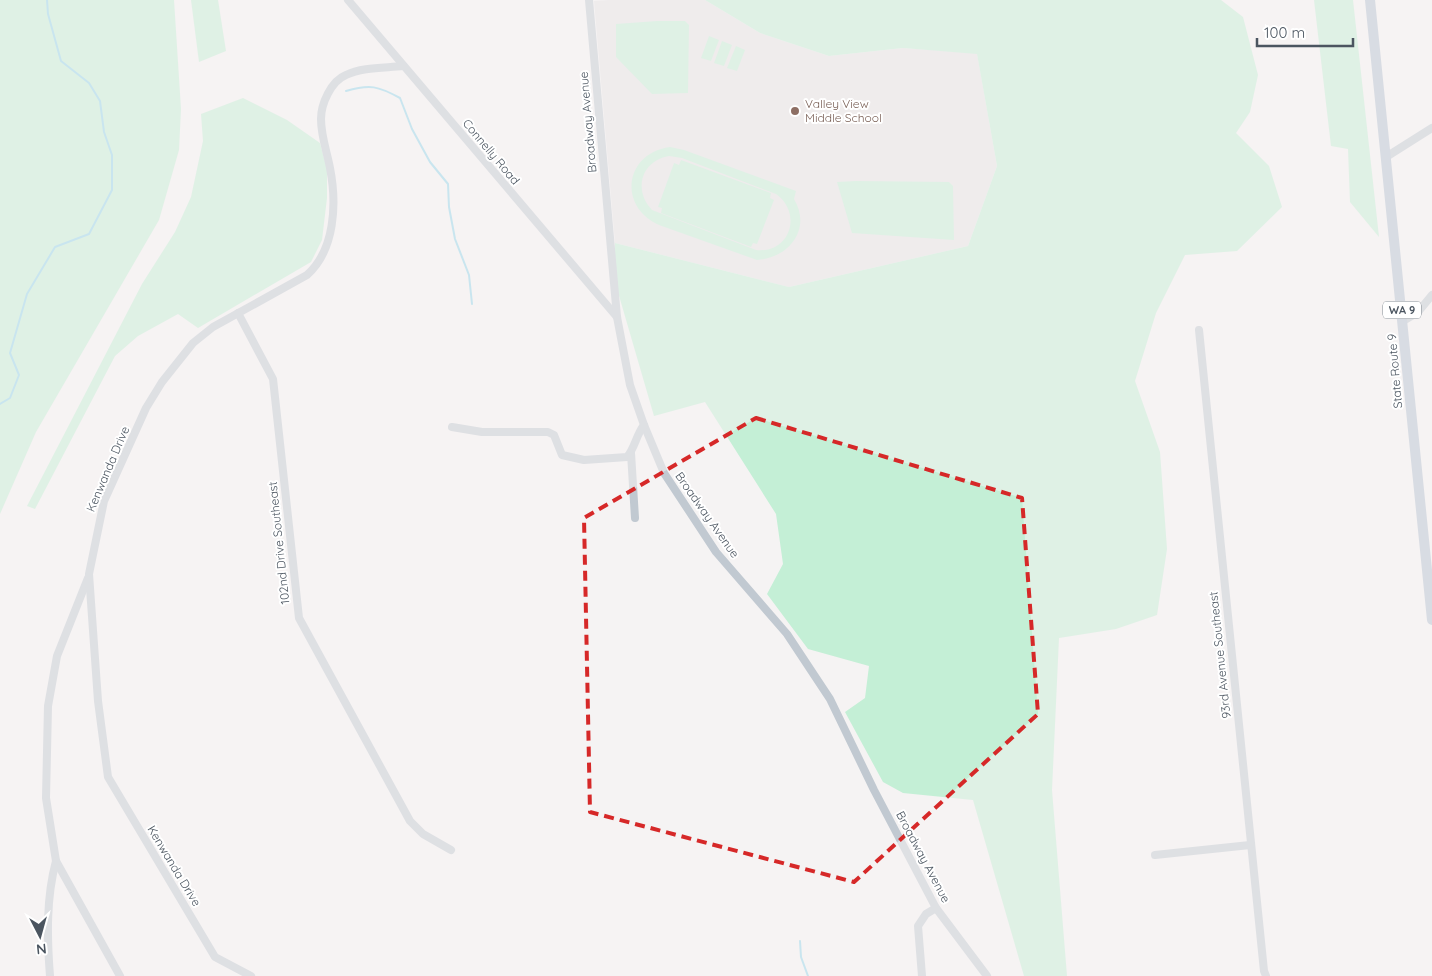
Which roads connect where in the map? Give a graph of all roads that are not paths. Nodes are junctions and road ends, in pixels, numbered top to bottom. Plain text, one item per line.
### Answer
1 (348, 0) edge
2 (589, 0) edge
3 (1370, 0) edge
4 (403, 66) junction
5 (1432, 128) edge
6 (1386, 157) junction
7 (1432, 294) edge
8 (238, 313) junction
9 (617, 317) junction
10 (1403, 321) junction
11 (1199, 330) dead end
12 (644, 425) junction
13 (452, 427) dead end
14 (631, 453) junction
15 (636, 518) dead end
16 (89, 574) junction
17 (1431, 593) edge
18 (1432, 620) edge
19 (1250, 845) junction
20 (451, 850) dead end
21 (1155, 855) dead end
22 (56, 861) junction
23 (936, 908) junction
24 (50, 976) edge
25 (120, 976) edge
26 (251, 976) edge
27 (922, 976) edge
28 (987, 976) edge
29 (1266, 976) edge

1 - 4 street, Connelly Road
2 - 9 street, Broadway Avenue
3 - 6 main road, State Route 9 / WA 9
4 - 8 street, Kenwanda Drive
4 - 9 street, Connelly Road
5 - 6 street
6 - 10 main road, State Route 9 / WA 9
7 - 10 street
8 - 16 street, Kenwanda Drive
8 - 20 street, 102nd Drive Southeast
9 - 12 street, Broadway Avenue
10 - 17 main road, State Route 9 / WA 9
11 - 19 street, 93rd Avenue Southeast
12 - 14 street
12 - 23 street, Broadway Avenue
13 - 14 street
14 - 15 street
16 - 22 street
16 - 26 street, Kenwanda Drive
17 - 18 main road, State Route 9 / WA 9
19 - 21 street
19 - 29 street, 93rd Avenue Southeast
22 - 24 street
22 - 25 street
23 - 27 street
23 - 28 street, Broadway Avenue

